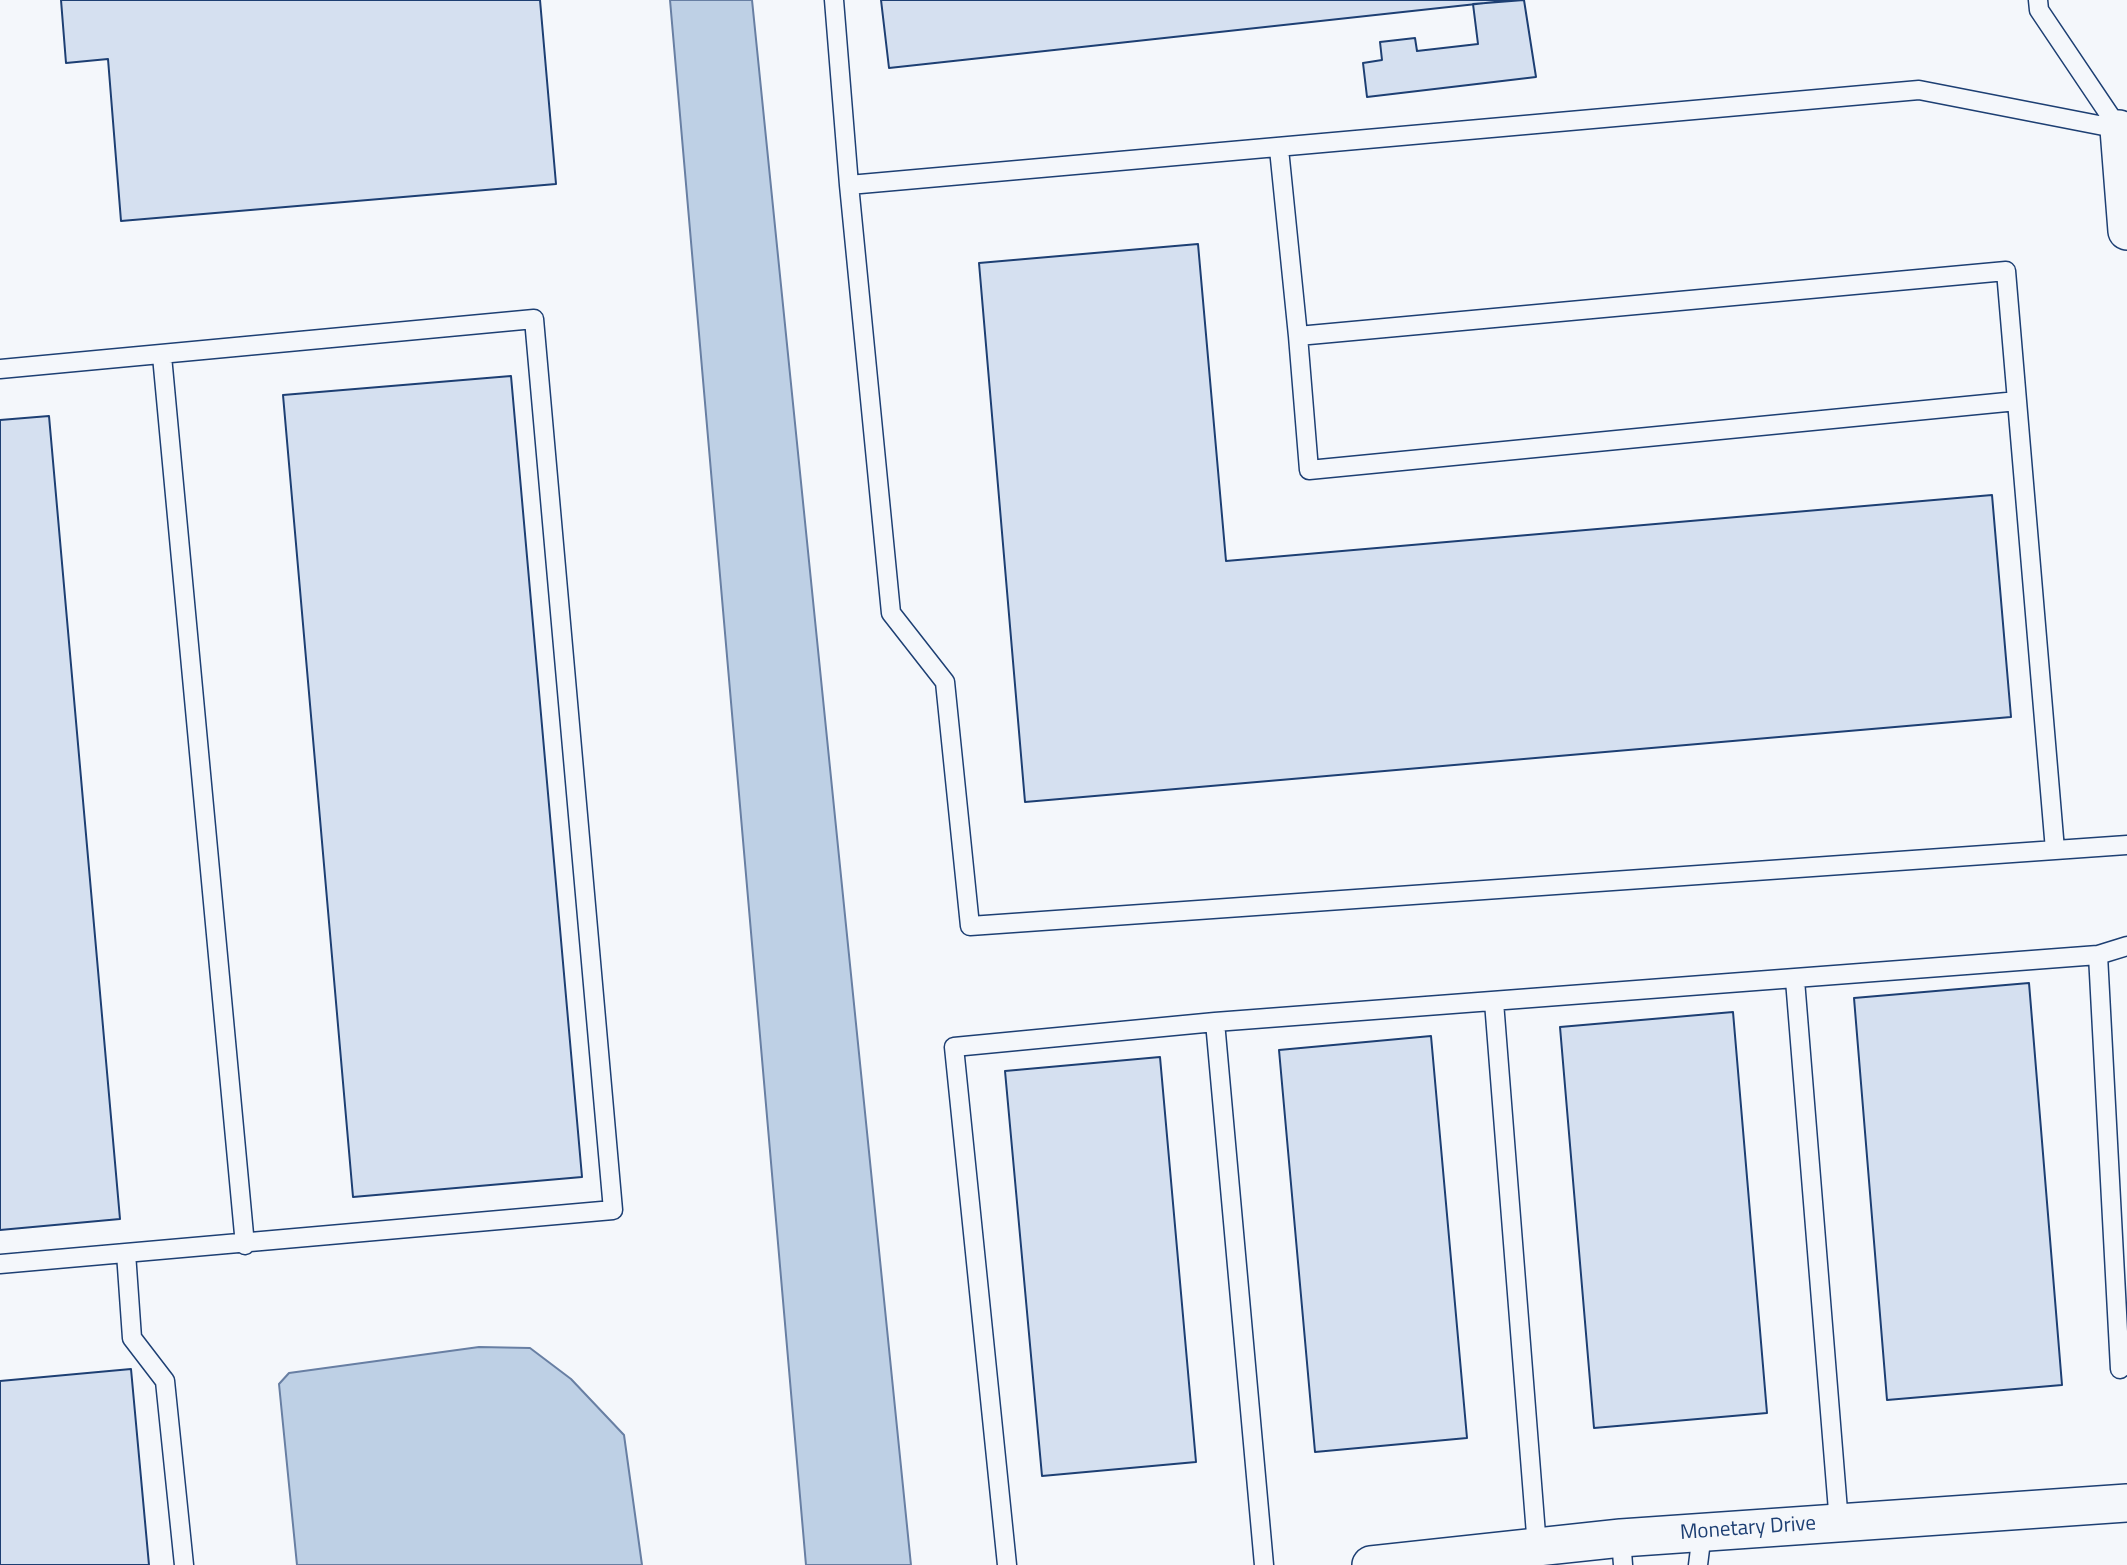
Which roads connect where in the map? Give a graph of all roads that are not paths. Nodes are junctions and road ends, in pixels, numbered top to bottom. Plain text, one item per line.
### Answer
1 (834, 0) edge
2 (2038, 0) edge
3 (2123, 126) edge
4 (1279, 149) junction
5 (849, 186) junction
6 (2127, 231) edge
7 (1298, 336) junction
8 (162, 356) junction
9 (0, 369) edge
10 (2017, 401) junction
11 (2127, 845) edge
12 (2055, 850) junction
13 (2127, 946) edge
14 (2098, 955) junction
15 (1795, 980) junction
16 (1494, 1002) junction
17 (1215, 1023) junction
18 (245, 1245) junction
19 (127, 1253) junction
20 (0, 1264) edge
21 (2120, 1369) dead end
22 (2127, 1503) edge
23 (1839, 1523) junction
24 (1537, 1547) junction
25 (1700, 1549) edge
26 (1622, 1552) edge
27 (184, 1565) edge
28 (1007, 1565) edge
29 (1264, 1565) edge
30 (1371, 1565) edge

1 - 5 lane
2 - 3 lane
3 - 4 lane
3 - 6 street
4 - 5 lane
4 - 7 lane
5 - 12 lane
7 - 10 lane
7 - 10 lane
8 - 9 lane
8 - 18 lane
8 - 18 lane
10 - 12 lane
11 - 12 lane
13 - 14 lane
14 - 15 lane
14 - 21 lane
15 - 16 lane
15 - 23 lane
16 - 17 lane
16 - 24 lane
17 - 28 lane
17 - 29 lane
18 - 19 lane
19 - 20 lane
19 - 27 lane
22 - 23 street, Monetary Drive
23 - 25 street, Monetary Drive
24 - 26 street, Monetary Drive
24 - 30 street, Monetary Drive
25 - 26 street, Monetary Drive

